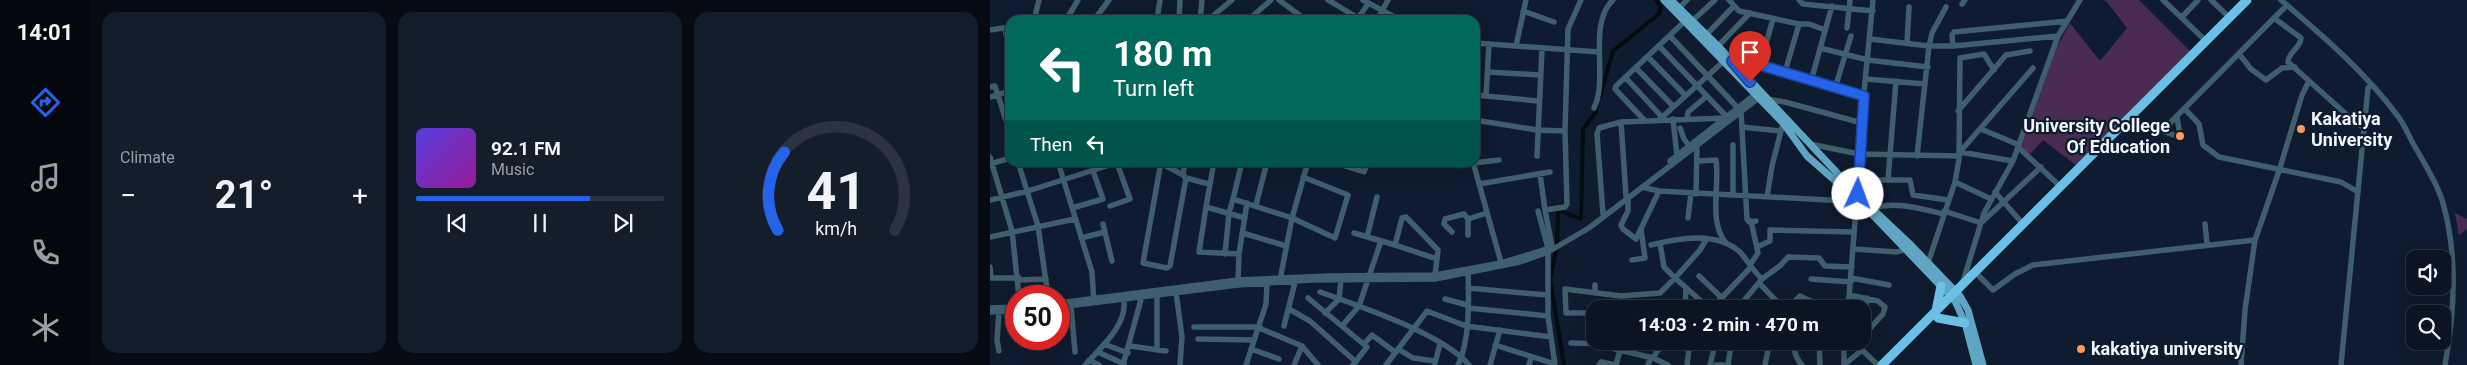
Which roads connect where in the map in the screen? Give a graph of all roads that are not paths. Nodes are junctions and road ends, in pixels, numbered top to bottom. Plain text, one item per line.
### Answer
1 (1039, 0) edge
2 (1078, 0) edge
3 (1109, 0) edge
4 (1160, 0) edge
5 (1180, 0) edge
6 (1202, 0) edge
7 (1232, 0) edge
8 (1271, 0) edge
9 (1279, 0) edge
10 (1328, 0) edge
11 (1388, 0) edge
12 (1526, 0) edge
13 (1581, 0) edge
14 (1613, 0) edge
15 (1687, 0) edge
16 (1715, 0) edge
17 (1729, 0) edge
18 (1799, 0) edge
19 (1850, 0) edge
20 (1873, 0) edge
21 (2080, 0) edge
22 (2163, 0) edge
23 (2198, 0) edge
24 (2211, 0) edge
25 (2247, 0) edge
26 (2253, 0) edge
27 (2281, 0) edge
28 (1365, 2) edge
29 (1672, 4) edge
30 (2287, 5) junction
31 (1734, 6) junction
32 (1832, 6) junction
33 (1909, 7) dead end
34 (1946, 7) dead end
35 (1850, 8) junction
36 (1382, 11) junction
37 (1523, 11) junction
38 (1872, 11) junction
39 (1750, 14) junction
40 (1035, 15) edge
41 (1069, 15) edge
42 (1098, 15) edge
43 (1158, 15) edge
44 (1179, 15) edge
45 (1200, 15) edge
46 (1214, 15) edge
47 (1254, 15) edge
48 (1299, 15) edge
49 (1353, 15) edge
50 (1359, 15) edge
51 (1380, 15) edge
52 (1390, 15) edge
53 (2182, 17) junction
54 (2230, 18) junction
55 (2274, 18) junction
56 (1774, 19) junction
57 (2067, 21) junction
58 (1554, 22) dead end
59 (1688, 22) junction
60 (1800, 24) junction
61 (1005, 28) edge
62 (1847, 28) dead end
63 (990, 30) edge
64 (1825, 30) junction
65 (1706, 35) junction
66 (1670, 36) junction
67 (1851, 36) dead end
68 (2058, 36) junction
69 (1870, 39) junction
70 (2206, 41) junction
71 (1480, 43) edge
72 (1907, 43) junction
73 (1489, 44) junction
74 (1516, 46) junction
75 (1659, 46) junction
76 (1718, 46) junction
77 (1930, 46) junction
78 (1953, 46) junction
79 (1820, 48) junction
80 (1542, 49) junction
81 (1568, 51) junction
82 (2030, 51) dead end
83 (1599, 52) junction
84 (1845, 54) junction
85 (2239, 54) junction
86 (1648, 57) junction
87 (1724, 60) junction
88 (1868, 60) junction
89 (1732, 61) junction
90 (1760, 65) junction
91 (1928, 67) junction
92 (2295, 67) junction
93 (1636, 68) junction
94 (2033, 68) dead end
95 (1994, 70) junction
96 (1488, 72) junction
97 (1785, 72) junction
98 (1540, 75) junction
99 (1708, 75) junction
100 (1625, 77) junction
101 (1866, 79) junction
102 (2309, 80) junction
103 (1811, 81) junction
104 (1896, 81) junction
105 (1925, 84) junction
106 (1696, 85) junction
107 (2371, 85) junction
108 (990, 87) edge
109 (1835, 88) junction
110 (1005, 92) edge
111 (998, 94) junction
112 (1480, 95) edge
113 (1685, 95) junction
114 (1486, 96) junction
115 (1707, 96) junction
116 (1760, 96) junction
117 (1864, 96) junction
118 (990, 97) edge
119 (1538, 101) junction
120 (1673, 106) junction
121 (1594, 108) dead end
122 (2185, 109) junction
123 (1740, 110) junction
124 (1958, 111) junction
125 (1005, 116) edge
126 (2177, 117) junction
127 (1727, 118) junction
128 (1660, 119) junction
129 (1672, 119) junction
130 (1687, 119) junction
131 (1480, 121) edge
132 (1645, 121) junction
133 (1621, 122) junction
134 (1783, 123) junction
135 (1862, 123) junction
136 (1742, 126) junction
137 (2364, 127) junction
138 (1680, 128) dead end
139 (1981, 129) junction
140 (2179, 129) dead end
141 (1538, 130) junction
142 (1565, 131) junction
143 (1780, 131) junction
144 (2174, 135) dead end
145 (1810, 144) junction
146 (1733, 145) dead end
147 (1689, 146) junction
148 (1697, 146) junction
149 (2019, 146) junction
150 (1890, 153) junction
151 (1859, 154) junction
152 (1959, 154) junction
153 (1537, 156) dead end
154 (1676, 156) junction
155 (1917, 156) junction
156 (990, 157) edge
157 (1005, 160) edge
158 (1499, 160) dead end
159 (1698, 161) junction
160 (2013, 161) junction
161 (1480, 162) edge
162 (991, 164) edge
163 (1020, 167) edge
164 (1059, 167) edge
165 (1104, 167) edge
166 (1119, 167) edge
167 (1159, 167) edge
168 (1167, 167) edge
169 (1185, 167) edge
170 (1213, 167) edge
171 (1241, 167) edge
172 (1266, 167) edge
173 (1306, 167) edge
174 (1348, 167) edge
175 (1366, 167) edge
176 (1474, 167) edge
177 (2041, 167) junction
178 (1093, 170) junction
179 (2279, 171) junction
180 (1550, 172) dead end
181 (1540, 174) junction
182 (1184, 177) junction
183 (1303, 177) junction
184 (1063, 180) junction
185 (1858, 180) junction
186 (1888, 180) junction
187 (1954, 182) junction
188 (1209, 184) junction
189 (1478, 184) junction
190 (1641, 186) junction
191 (2061, 187) junction
192 (1028, 191) junction
193 (1659, 191) junction
194 (1995, 192) junction
195 (2358, 192) junction
196 (1694, 193) junction
197 (1718, 195) junction
198 (1733, 195) junction
199 (1918, 195) junction
200 (1745, 196) junction
201 (1858, 196) junction
202 (1004, 197) junction
203 (1377, 197) dead end
204 (1767, 197) junction
205 (1627, 198) junction
206 (1991, 198) junction
207 (1233, 199) junction
208 (990, 200) edge
209 (1948, 200) junction
210 (2004, 201) junction
211 (1247, 203) junction
212 (1256, 205) junction
213 (1110, 206) dead end
214 (1206, 207) junction
215 (1072, 208) junction
216 (1873, 208) junction
217 (1914, 208) junction
218 (1545, 210) junction
219 (1854, 210) junction
220 (1538, 211) dead end
221 (1229, 213) junction
222 (1487, 213) junction
223 (1944, 213) junction
224 (1603, 214) junction
225 (1245, 218) junction
226 (1292, 218) junction
227 (1688, 218) dead end
228 (1075, 219) junction
229 (1468, 219) junction
230 (1981, 223) junction
231 (1103, 224) dead end
232 (2024, 224) junction
233 (2205, 224) dead end
234 (1038, 226) junction
235 (1641, 229) junction
236 (1012, 231) junction
237 (1105, 232) junction
238 (1452, 232) dead end
239 (1854, 232) junction
240 (1243, 233) junction
241 (1354, 233) dead end
242 (1468, 235) dead end
243 (990, 237) edge
244 (1368, 237) junction
245 (1082, 238) junction
246 (1706, 240) junction
247 (2255, 240) junction
248 (1381, 241) junction
249 (1562, 242) junction
250 (1660, 243) junction
251 (1726, 243) junction
252 (2207, 244) junction
253 (1395, 245) junction
254 (1651, 245) dead end
255 (1286, 246) junction
256 (1756, 247) junction
257 (1552, 248) junction
258 (1853, 249) junction
259 (1906, 249) junction
260 (1225, 254) junction
261 (1239, 254) junction
262 (1437, 259) junction
263 (1632, 260) dead end
264 (1112, 261) dead end
265 (1928, 263) junction
266 (1502, 265) junction
267 (1750, 266) junction
268 (1852, 267) junction
269 (990, 268) edge
270 (1468, 272) junction
271 (1435, 275) junction
272 (1699, 276) dead end
273 (1980, 276) junction
274 (990, 278) edge
275 (1675, 278) junction
276 (1019, 279) junction
277 (1046, 279) junction
278 (1369, 279) junction
279 (1811, 279) dead end
280 (1238, 280) junction
281 (1280, 280) junction
282 (1341, 280) junction
283 (1851, 280) junction
284 (1295, 282) junction
285 (1761, 282) junction
286 (1267, 283) junction
287 (1019, 285) edge
288 (1047, 285) edge
289 (1595, 285) dead end
290 (1889, 286) dead end
291 (1941, 286) junction
292 (1468, 288) junction
293 (1686, 288) junction
294 (1176, 292) junction
295 (1320, 292) dead end
296 (1595, 293) junction
297 (1957, 294) junction
298 (1157, 295) junction
299 (1850, 295) junction
300 (1142, 296) junction
301 (1547, 296) junction
302 (1308, 298) dead end
303 (1339, 298) junction
304 (1722, 298) joint
305 (1867, 298) joint
306 (1444, 299) dead end
307 (1124, 300) junction
308 (1686, 300) edge
309 (1700, 300) edge
310 (1746, 300) edge
311 (1776, 300) edge
312 (1796, 300) edge
313 (1808, 300) edge
314 (1849, 300) edge
315 (1094, 301) junction
316 (1070, 302) edge
317 (1071, 306) joint
318 (1360, 306) junction
319 (1005, 307) edge
320 (1468, 307) junction
321 (990, 308) edge
322 (1289, 309) junction
323 (990, 312) edge
324 (999, 312) junction
325 (1005, 312) edge
326 (1326, 313) junction
327 (1586, 313) edge
328 (1937, 315) junction
329 (1548, 316) junction
330 (1965, 323) junction
331 (1284, 326) dead end
332 (1342, 326) junction
333 (1466, 326) junction
334 (1871, 326) edge
335 (1194, 327) dead end
336 (1259, 327) junction
337 (1413, 328) junction
338 (1500, 330) junction
339 (1551, 337) junction
340 (1198, 339) dead end
341 (1254, 340) junction
342 (1571, 343) dead end
343 (1586, 343) edge
344 (1104, 344) junction
345 (1364, 344) junction
346 (1440, 344) junction
347 (1496, 345) junction
348 (1130, 346) junction
349 (1302, 346) junction
350 (1251, 349) junction
351 (1158, 350) junction
352 (1620, 350) joint
353 (1658, 350) edge
354 (1689, 350) edge
355 (1714, 350) edge
356 (1730, 350) edge
357 (1768, 350) edge
358 (1793, 350) edge
359 (1819, 350) edge
360 (1844, 350) edge
361 (1862, 350) joint
362 (999, 351) dead end
363 (1166, 351) dead end
364 (1396, 351) junction
365 (1075, 352) dead end
366 (1098, 352) junction
367 (1128, 353) junction
368 (1463, 358) junction
369 (1531, 358) junction
370 (1652, 358) junction
371 (1278, 359) dead end
372 (1087, 362) edge
373 (1435, 363) edge
374 (1124, 364) edge
375 (1354, 364) edge
376 (1555, 364) edge
377 (1098, 365) edge
378 (1180, 365) edge
379 (1246, 365) edge
380 (1294, 365) edge
381 (1318, 365) edge
382 (1386, 365) edge
383 (1458, 365) edge
384 (1469, 365) edge
385 (1490, 365) edge
386 (1529, 365) edge
387 (1599, 365) edge
388 (1615, 365) edge
389 (1648, 365) edge
390 (1668, 365) edge
391 (1687, 365) edge
392 (1710, 365) edge
393 (1716, 365) edge
394 (1728, 365) edge
395 (1765, 365) edge
396 (1802, 365) edge
397 (1820, 365) edge
398 (1844, 365) edge
399 (1878, 365) edge
400 (1882, 365) edge
401 (1889, 365) edge
402 (1976, 365) edge
403 (1984, 365) edge
404 (2241, 365) edge
405 (2341, 365) edge
406 (2445, 365) edge

1 - 40 street
2 - 41 street
3 - 42 street
4 - 43 street
5 - 44 street
6 - 45 street
7 - 46 street
8 - 47 street
9 - 48 street
10 - 49 street
11 - 36 street
12 - 37 street
13 - 81 street
14 - 83 street
15 - 29 street
16 - 59 street
17 - 31 street
18 - 32 street
19 - 35 street
20 - 38 street
21 - 57 street
22 - 53 street
23 - 53 street
24 - 54 street
25 - 54 highway
26 - 273 highway
27 - 30 street
28 - 36 street
28 - 50 street
29 - 59 main road
30 - 55 street
30 - 107 street
31 - 39 street
31 - 65 street
32 - 35 street
32 - 64 street
33 - 72 street
34 - 77 street
35 - 38 street
35 - 62 street
36 - 51 street
36 - 52 street
37 - 58 street
37 - 74 street
38 - 69 street
39 - 56 street
39 - 76 street
53 - 70 street
54 - 70 highway
55 - 85 street
55 - 92 street
56 - 60 street
56 - 90 street
57 - 68 street
57 - 78 street
59 - 65 main road
59 - 66 street
59 - 87 main road
60 - 64 street
60 - 97 street
61 - 63 street
64 - 79 street
65 - 76 main road
66 - 75 street
66 - 99 street
67 - 84 street
68 - 78 street
68 - 149 street
69 - 72 street
69 - 88 street
70 - 191 highway
71 - 73 street
72 - 77 street
73 - 74 street
73 - 96 street
74 - 80 street
75 - 86 street
75 - 106 street
76 - 89 main road
77 - 78 street
77 - 91 street
79 - 84 street
79 - 103 street
80 - 81 street
80 - 98 street
81 - 83 street
81 - 142 street
82 - 95 street
83 - 121 street
84 - 88 street
84 - 109 street
85 - 92 street
85 - 122 street
86 - 93 street
86 - 113 street
87 - 99 street
87 - 116 main road
88 - 91 street
88 - 101 street
89 - 90 street
89 - 116 main road
90 - 97 street
91 - 105 street
92 - 102 street
93 - 100 street
93 - 120 street
94 - 139 street
95 - 124 street
95 - 124 street
96 - 98 street
96 - 114 street
97 - 103 street
98 - 119 street
99 - 106 street
99 - 123 street
100 - 128 street
100 - 132 street
101 - 104 street
101 - 117 street
102 - 137 street
102 - 179 street
103 - 109 street
104 - 105 street
104 - 150 street
105 - 155 street
106 - 113 street
106 - 115 street
107 - 137 street
107 - 406 street
108 - 111 street
109 - 117 street
110 - 111 street
111 - 118 street
111 - 125 street
112 - 114 street
113 - 120 street
114 - 119 street
115 - 127 street
115 - 130 street
116 - 123 street
116 - 134 main road
116 - 135 street
116 - 145 main road
117 - 135 street
119 - 141 street
120 - 128 street
122 - 126 street
122 - 179 street
123 - 127 street
123 - 136 street
123 - 148 street
124 - 152 street
126 - 140 street
126 - 144 street
127 - 130 street
127 - 147 street
128 - 129 street
128 - 132 street
129 - 130 street
129 - 154 street
131 - 141 street
132 - 133 street
133 - 205 street
133 - 224 street
134 - 143 street
134 - 201 main road
135 - 151 street
136 - 143 street
136 - 200 street
137 - 195 street
138 - 147 street
139 - 149 street
139 - 152 street
141 - 142 street
141 - 153 street
142 - 218 street
143 - 204 street
145 - 151 street
145 - 201 main road
146 - 198 street
147 - 154 street
148 - 159 street
148 - 190 street
149 - 160 street
149 - 177 street
150 - 151 street
150 - 155 street
150 - 186 street
151 - 185 street
152 - 155 street
152 - 160 street
152 - 187 street
154 - 190 street
156 - 162 street
157 - 162 street
158 - 161 street
159 - 196 street
159 - 197 street
160 - 194 street
162 - 202 street
163 - 192 street
164 - 184 street
165 - 178 street
166 - 213 street
167 - 182 street
168 - 182 street
169 - 182 street
170 - 188 street
171 - 207 street
172 - 212 street
173 - 183 street
174 - 175 street
176 - 189 street
177 - 191 street
177 - 210 street
178 - 184 street
178 - 215 street
179 - 195 street
179 - 247 street
180 - 181 street
181 - 189 street
181 - 218 street
182 - 188 street
183 - 226 street
183 - 226 street
184 - 192 street
184 - 215 street
185 - 186 street
185 - 201 street
186 - 199 street
187 - 206 street
187 - 209 street
188 - 214 street
189 - 222 street
190 - 193 street
190 - 205 street
191 - 232 highway
192 - 202 street
192 - 234 street
193 - 196 street
193 - 235 street
194 - 206 street
194 - 210 street
195 - 405 street
196 - 197 street
196 - 227 street
197 - 198 street
197 - 251 street
198 - 200 street
199 - 209 street
199 - 217 street
200 - 204 street
200 - 256 street
201 - 216 main road
201 - 219 street
201 - 259 main road
202 - 208 street
202 - 236 street
203 - 244 street
204 - 219 street
205 - 224 street
205 - 235 street
205 - 249 street
206 - 230 street
207 - 211 street
207 - 221 street
209 - 223 street
210 - 230 street
210 - 232 street
211 - 212 street
211 - 225 street
212 - 226 street
214 - 221 street
214 - 260 street
215 - 228 street
216 - 217 street
216 - 265 main road
217 - 223 street
218 - 257 street
219 - 239 street
220 - 257 street
221 - 225 street
221 - 260 street
222 - 229 street
222 - 266 street
223 - 230 street
223 - 265 street
224 - 249 street
225 - 240 street
226 - 255 street
228 - 234 street
228 - 245 street
229 - 238 street
229 - 242 street
230 - 297 street
231 - 237 street
232 - 297 highway
233 - 252 street
234 - 236 street
234 - 277 street
235 - 263 street
236 - 243 street
236 - 276 street
237 - 245 street
237 - 264 street
239 - 256 street
239 - 258 street
240 - 255 street
240 - 261 street
241 - 244 street
244 - 248 street
245 - 315 street
246 - 250 street
246 - 251 street
246 - 275 street
247 - 252 street
247 - 404 street
248 - 253 street
248 - 278 street
249 - 257 street
250 - 254 street
250 - 275 street
251 - 267 street
252 - 273 street
253 - 262 street
253 - 262 street
255 - 281 street
256 - 267 street
257 - 266 street
257 - 301 street
258 - 259 street
258 - 268 street
259 - 291 main road
260 - 261 street
261 - 280 street
262 - 271 street
265 - 297 main road
266 - 270 street
267 - 285 street
267 - 304 street
268 - 283 street
268 - 285 street
269 - 274 street
270 - 271 street
270 - 278 street
270 - 292 street
271 - 278 street
272 - 304 street
273 - 297 highway
274 - 276 street
275 - 293 street
275 - 296 street
276 - 277 street
276 - 287 street
277 - 288 street
278 - 281 street
278 - 282 street
278 - 318 street
279 - 283 street
280 - 281 street
280 - 315 street
281 - 284 street
281 - 286 street
282 - 284 street
282 - 303 street
283 - 290 street
283 - 299 street
284 - 322 street
285 - 310 street
285 - 311 street
286 - 294 street
286 - 336 street
289 - 296 street
291 - 297 main road
291 - 328 highway
292 - 301 street
292 - 320 street
293 - 308 street
293 - 309 street
294 - 298 street
294 - 378 street
295 - 303 street
296 - 327 street
297 - 328 highway
297 - 330 main road
297 - 403 main road
298 - 300 street
298 - 351 street
299 - 305 street
299 - 314 street
300 - 307 street
300 - 348 street
301 - 329 street
302 - 326 street
303 - 318 street
303 - 326 street
305 - 334 street
306 - 320 street
307 - 315 street
307 - 344 street
312 - 313 street
315 - 316 street
315 - 317 street
317 - 365 street
318 - 332 street
318 - 337 street
319 - 321 street
320 - 329 street
320 - 333 street
322 - 331 street
322 - 375 street
323 - 324 street
324 - 325 street
324 - 362 street
326 - 332 street
328 - 330 highway
328 - 400 highway
328 - 401 highway
329 - 339 street
330 - 402 main road
332 - 345 street
333 - 337 street
333 - 338 street
333 - 368 street
335 - 336 street
336 - 341 street
336 - 349 street
337 - 346 street
337 - 364 street
338 - 339 street
338 - 347 street
339 - 376 street
340 - 341 street
341 - 350 street
342 - 343 street
344 - 366 street
344 - 367 street
345 - 364 street
345 - 375 street
346 - 368 street
346 - 373 street
347 - 369 street
347 - 385 street
348 - 351 street
348 - 367 street
349 - 380 street
349 - 381 street
350 - 371 street
350 - 379 street
351 - 363 street
352 - 370 street
352 - 388 street
353 - 370 street
354 - 391 street
355 - 392 street
356 - 394 street
357 - 395 street
358 - 396 street
359 - 397 street
360 - 398 street
361 - 398 street
361 - 399 street
364 - 373 street
364 - 382 street
366 - 372 street
366 - 374 street
367 - 374 street
368 - 383 street
368 - 384 street
369 - 376 street
369 - 386 street
370 - 389 street
370 - 390 street
372 - 377 street
387 - 388 street
393 - 394 street

